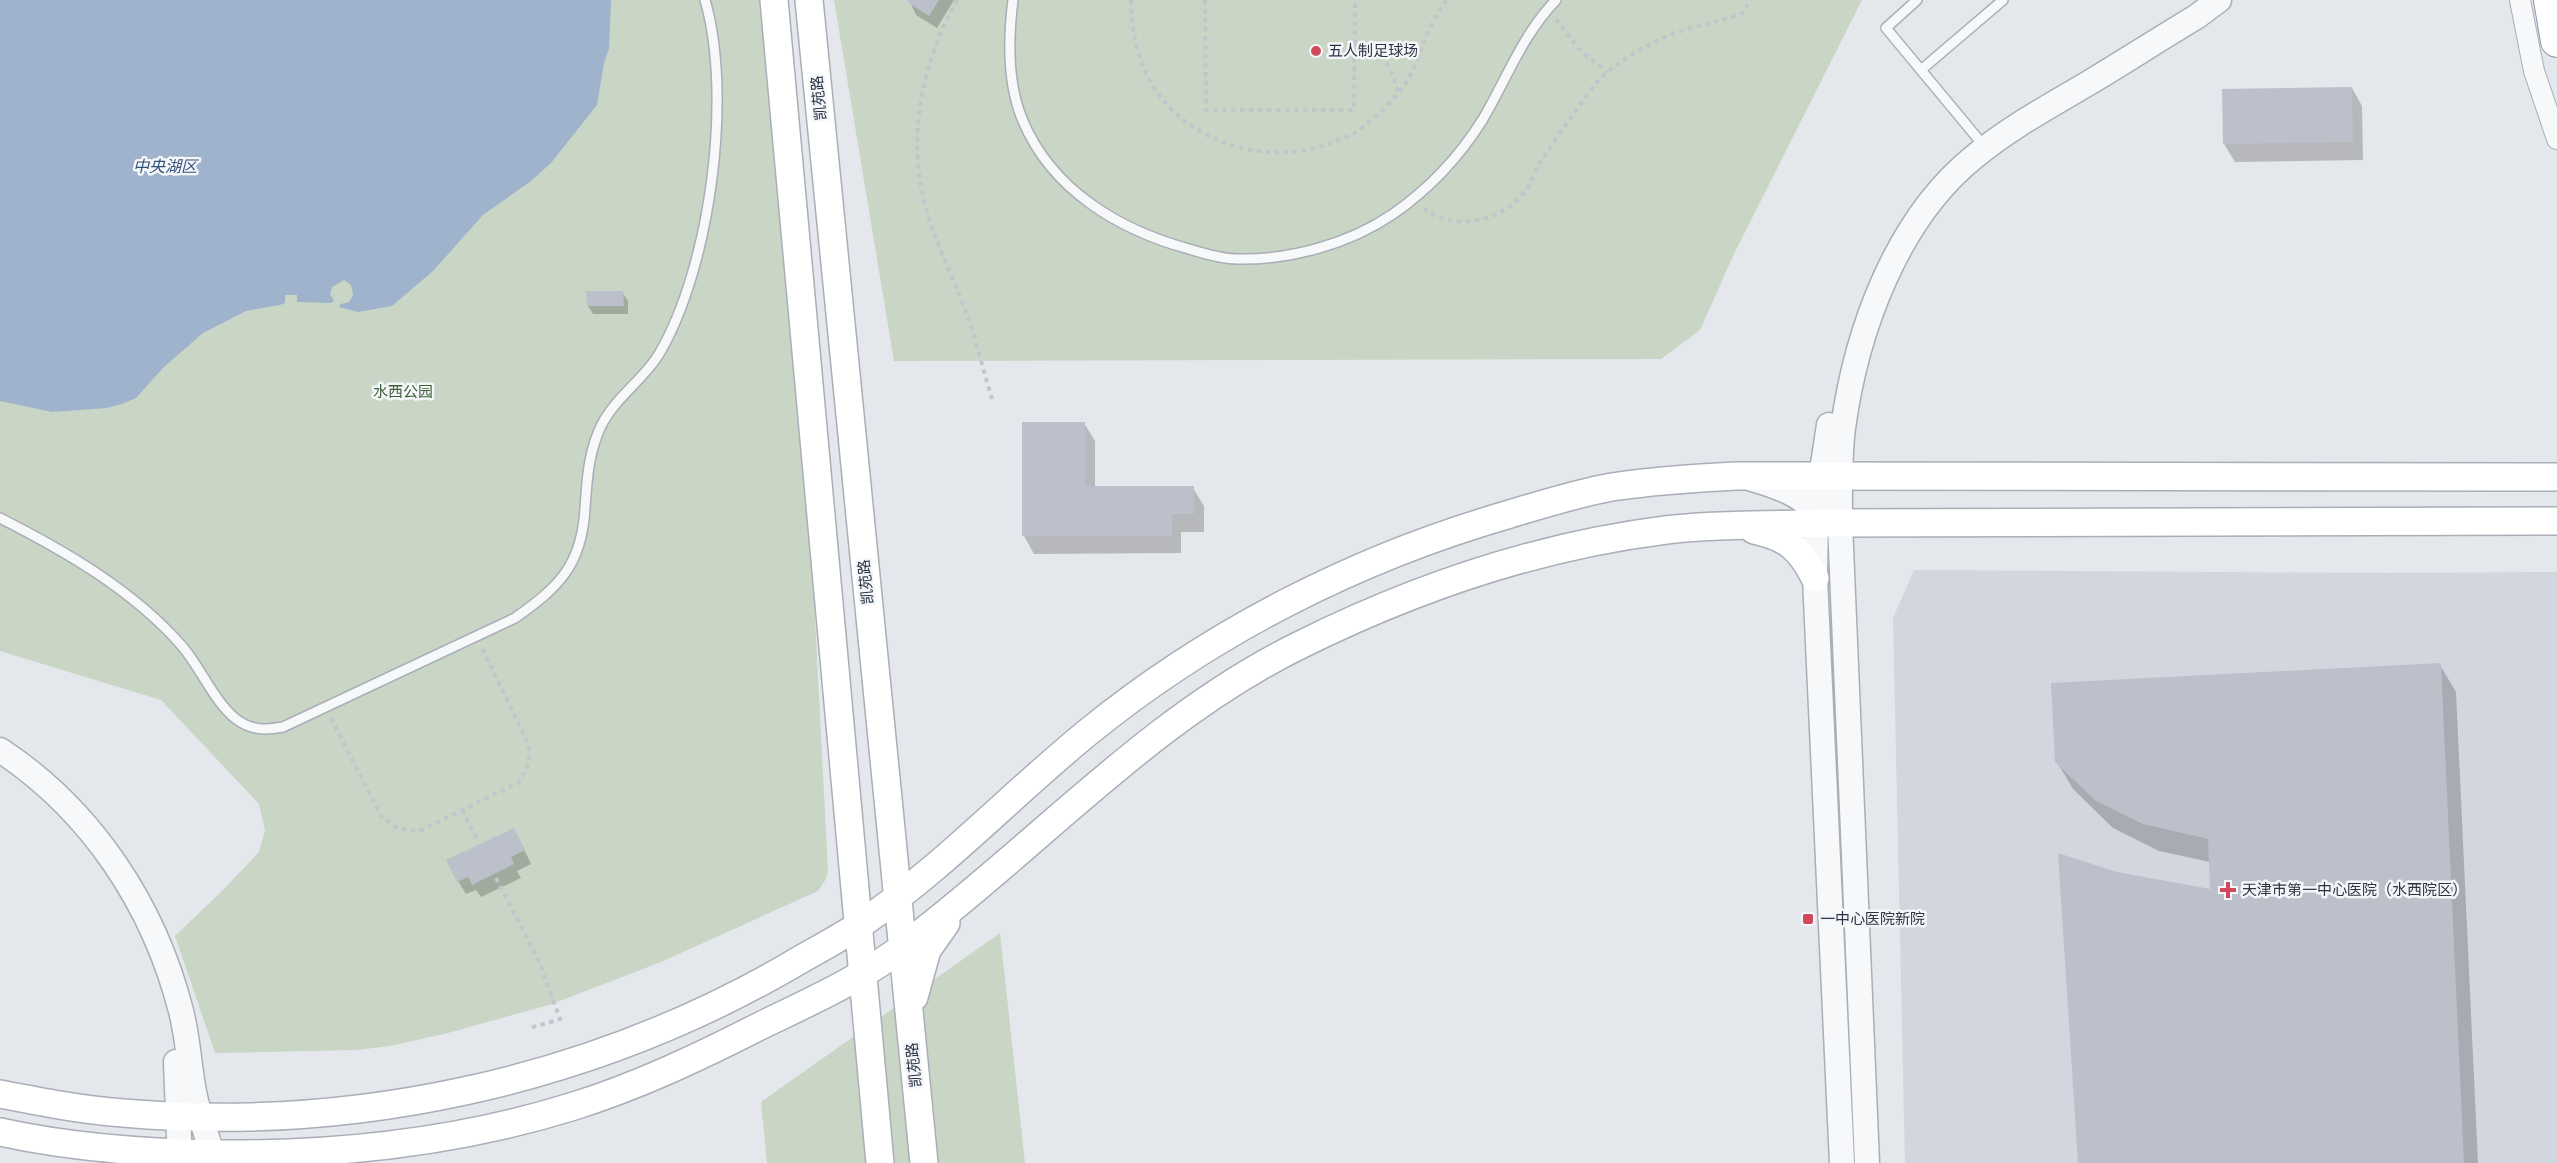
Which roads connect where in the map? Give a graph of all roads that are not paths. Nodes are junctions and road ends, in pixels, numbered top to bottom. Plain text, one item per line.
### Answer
1 (705, 0) edge
2 (774, 0) edge
3 (809, 0) edge
4 (1013, 0) edge
5 (1917, 0) edge
6 (2002, 0) edge
7 (2197, 0) edge
8 (2219, 0) edge
9 (2520, 0) edge
10 (2550, 0) edge
11 (1553, 4) edge
12 (2557, 41) edge
13 (1921, 70) junction
14 (2557, 139) edge
15 (1981, 143) junction
16 (1736, 476) junction
17 (1831, 477) junction
18 (2557, 477) edge
19 (0, 519) edge
20 (1824, 520) junction
21 (2557, 521) edge
22 (1736, 525) junction
23 (1815, 578) junction
24 (0, 750) edge
25 (0, 762) edge
26 (938, 867) junction
27 (896, 899) junction
28 (965, 899) junction
29 (856, 927) junction
30 (897, 945) junction
31 (861, 975) junction
32 (911, 1027) junction
33 (869, 1051) junction
34 (0, 1094) edge
35 (190, 1117) junction
36 (0, 1132) edge
37 (212, 1158) edge
38 (180, 1159) edge
39 (880, 1163) edge
40 (924, 1163) edge
41 (1842, 1163) edge
42 (1866, 1163) edge

1 - 19 lane
2 - 29 main road
3 - 27 main road, 凯苑路
4 - 11 lane
5 - 13 lane
6 - 13 lane
7 - 15 street
8 - 15 street
9 - 14 street
10 - 12 highway
13 - 15 lane
15 - 17 street
16 - 17 main road
16 - 20 street
16 - 26 main road
17 - 18 main road
17 - 20 street
20 - 21 main road
20 - 22 main road
20 - 23 street
20 - 42 street
22 - 23 main road
22 - 28 main road
23 - 41 street
24 - 35 street
25 - 35 street
26 - 27 main road
26 - 30 main road
27 - 29 main road
27 - 30 main road, 凯苑路
28 - 30 main road
28 - 32 main road
29 - 31 main road
29 - 35 main road
30 - 31 main road
30 - 32 main road, 凯苑路
30 - 33 main road
31 - 33 main road
31 - 37 main road
32 - 40 main road, 凯苑路
33 - 39 main road
34 - 35 main road
35 - 37 street
35 - 38 street
36 - 38 main road
37 - 38 main road

